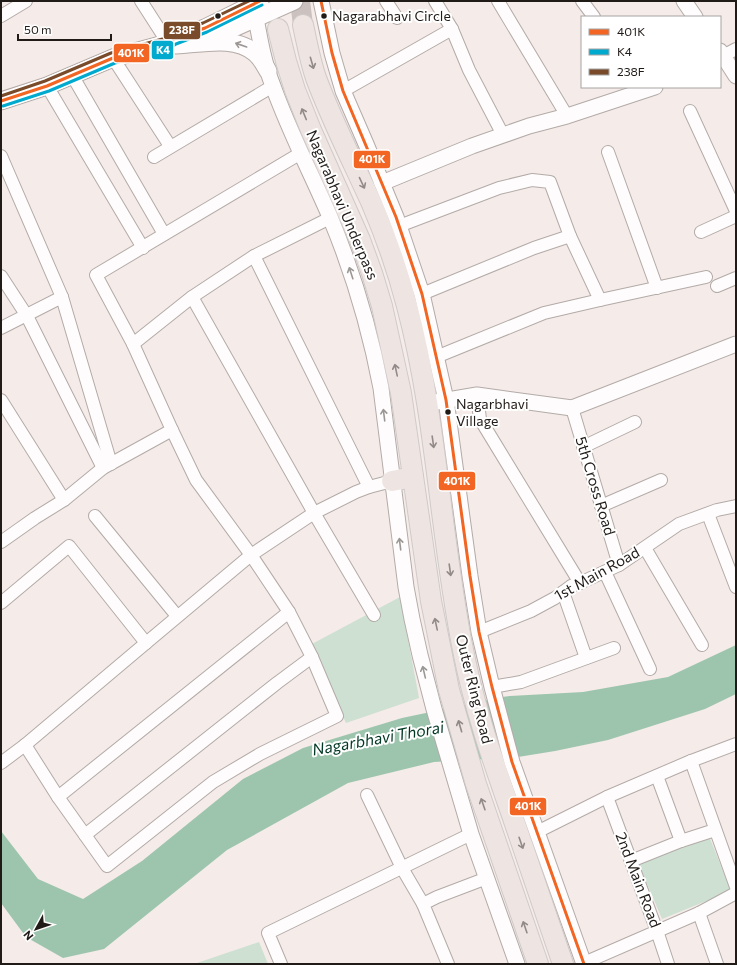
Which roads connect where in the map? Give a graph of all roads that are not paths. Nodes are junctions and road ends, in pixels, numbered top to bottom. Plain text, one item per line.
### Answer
1 (26, 1) edge
2 (141, 1) edge
3 (294, 1) edge
4 (320, 1) edge
5 (386, 1) edge
6 (436, 1) edge
7 (498, 1) edge
8 (582, 1) edge
9 (684, 1) edge
10 (256, 6) edge
11 (1, 16) edge
12 (593, 16) edge
13 (694, 16) edge
14 (397, 18) dead end
15 (303, 25) tunnel mouth
16 (278, 29) dead end
17 (452, 29) junction
18 (203, 42) junction
19 (168, 43) junction
20 (725, 55) edge
21 (113, 58) junction
22 (72, 75) junction
23 (736, 76) edge
24 (270, 78) junction
25 (46, 86) junction
26 (651, 88) edge
27 (343, 91) junction
28 (1, 101) edge
29 (690, 111) dead end
30 (567, 116) junction
31 (503, 135) junction
32 (170, 146) junction
33 (608, 152) dead end
34 (301, 153) junction
35 (1, 156) edge
36 (154, 157) dead end
37 (382, 183) junction
38 (736, 211) edge
39 (736, 216) edge
40 (330, 218) junction
41 (399, 226) junction
42 (701, 232) dead end
43 (164, 234) junction
44 (570, 236) junction
45 (143, 248) junction
46 (254, 256) junction
47 (1, 276) edge
48 (706, 277) dead end
49 (736, 278) edge
50 (717, 286) dead end
51 (657, 288) junction
52 (422, 294) junction
53 (192, 297) junction
54 (62, 298) junction
55 (600, 300) junction
56 (27, 316) junction
57 (1, 328) edge
58 (133, 344) junction
59 (736, 344) edge
60 (436, 357) junction
61 (477, 395) junction
62 (1, 400) edge
63 (437, 402) junction
64 (572, 408) junction
65 (635, 422) dead end
66 (172, 430) junction
67 (583, 447) junction
68 (107, 466) junction
69 (413, 477) junction
70 (661, 480) dead end
71 (392, 481) junction
72 (369, 486) junction
73 (64, 500) junction
74 (601, 506) junction
75 (736, 506) edge
76 (314, 513) junction
77 (708, 514) junction
78 (95, 516) dead end
79 (1, 542) edge
80 (645, 548) junction
81 (251, 555) junction
82 (619, 565) junction
83 (605, 572) junction
84 (580, 583) junction
85 (736, 587) edge
86 (563, 592) junction
87 (1, 603) edge
88 (289, 612) junction
89 (374, 615) dead end
90 (178, 616) junction
91 (479, 632) junction
92 (146, 643) junction
93 (702, 645) dead end
94 (614, 648) dead end
95 (312, 657) junction
96 (586, 658) junction
97 (650, 669) dead end
98 (493, 692) junction
99 (736, 744) edge
100 (25, 745) junction
101 (691, 761) junction
102 (1, 763) edge
103 (504, 764) junction
104 (657, 776) junction
105 (367, 795) dead end
106 (58, 797) junction
107 (607, 797) junction
108 (715, 830) junction
109 (537, 832) junction
110 (471, 834) junction
111 (85, 835) junction
112 (681, 841) junction
113 (631, 861) junction
114 (402, 868) junction
115 (486, 878) junction
116 (736, 887) edge
117 (736, 893) edge
118 (423, 904) junction
119 (699, 913) junction
120 (657, 931) junction
121 (281, 964) edge
122 (448, 964) edge
123 (517, 964) edge
124 (538, 964) edge
125 (563, 964) edge
126 (584, 964) edge
127 (668, 964) edge
128 (717, 964) edge

1 - 11 street
2 - 19 street
3 - 10 main road
4 - 27 street
5 - 14 street
6 - 17 street
7 - 30 street
8 - 12 street
9 - 13 street
10 - 18 main road
10 - 19 main road
10 - 24 street
15 -> 63 highway, Nagarabhavi Underpass
69 -> 16 highway, Nagarabhavi Underpass
17 - 27 street
17 - 31 street
18 - 19 main road
24 -> 18 main road
19 - 21 main road
20 - 23 street
21 - 22 main road
21 - 32 street
22 - 25 main road
22 - 43 street
24 - 32 street
24 - 34 street
25 - 28 main road
25 - 45 street
26 - 30 street
27 - 37 street
29 - 38 street
30 - 31 street
31 - 37 street
32 - 36 street
33 - 51 street
34 - 40 street
34 - 43 street
35 - 54 street
37 - 41 street
39 - 42 street
40 - 46 street
71 -> 40 street
41 - 44 street
41 - 52 street
43 - 45 street
44 - 52 street
44 - 55 street
45 - 58 street
46 - 53 street
46 - 72 street
47 - 56 street
48 - 51 street
49 - 50 street
51 - 55 street
52 - 60 street
53 - 58 street
53 - 76 street
54 - 56 street
54 - 68 street
55 - 60 street
56 - 57 street
56 - 68 street
58 - 66 street
59 - 64 street
60 - 63 street
61 - 63 street
61 - 64 street
61 - 84 street
62 - 73 street
63 - 91 street
63 -> 103 highway, Outer Ring Road
64 - 67 street, 5th Cross Road
65 - 67 street
66 - 68 street
66 - 81 street
67 - 74 street, 5th Cross Road
68 - 73 street
69 - 71 highway
124 -> 69 highway, Outer Ring Road
70 - 74 street
71 - 72 street
110 -> 71 street
72 - 76 street
73 - 79 street
74 - 82 street, 5th Cross Road
75 - 77 street, 1st Main Road
76 - 81 street
76 - 89 street
77 - 80 street, 1st Main Road
77 - 85 street
78 - 90 street
80 - 82 street, 1st Main Road
80 - 93 street
81 - 88 street
81 - 90 street
82 - 83 street, 1st Main Road
83 - 84 street, 1st Main Road
83 - 97 street
84 - 86 street, 1st Main Road
86 - 91 street, 1st Main Road
86 - 96 street
87 - 92 street
88 - 95 street
88 - 106 street
90 - 92 street
91 - 98 street
92 - 100 street
94 - 96 street
95 - 111 street
95 - 111 street
96 - 98 street
98 - 103 street
99 - 101 street
100 - 102 street
100 - 106 street
101 - 104 street
101 - 108 street
103 - 109 street
103 -> 125 highway, Outer Ring Road
104 - 107 street
104 - 112 street
105 - 114 street
106 - 111 street
107 - 109 street
107 - 113 street, 2nd Main Road
108 - 112 street
108 - 116 street
109 - 126 street
110 - 114 street
110 - 115 street
112 - 113 street
113 - 120 street, 2nd Main Road
114 - 118 street
114 - 121 street
115 - 118 street
115 - 123 street
117 - 119 street
118 - 122 street
119 - 120 street
119 - 128 street
120 - 126 street
120 - 127 street, 2nd Main Road

